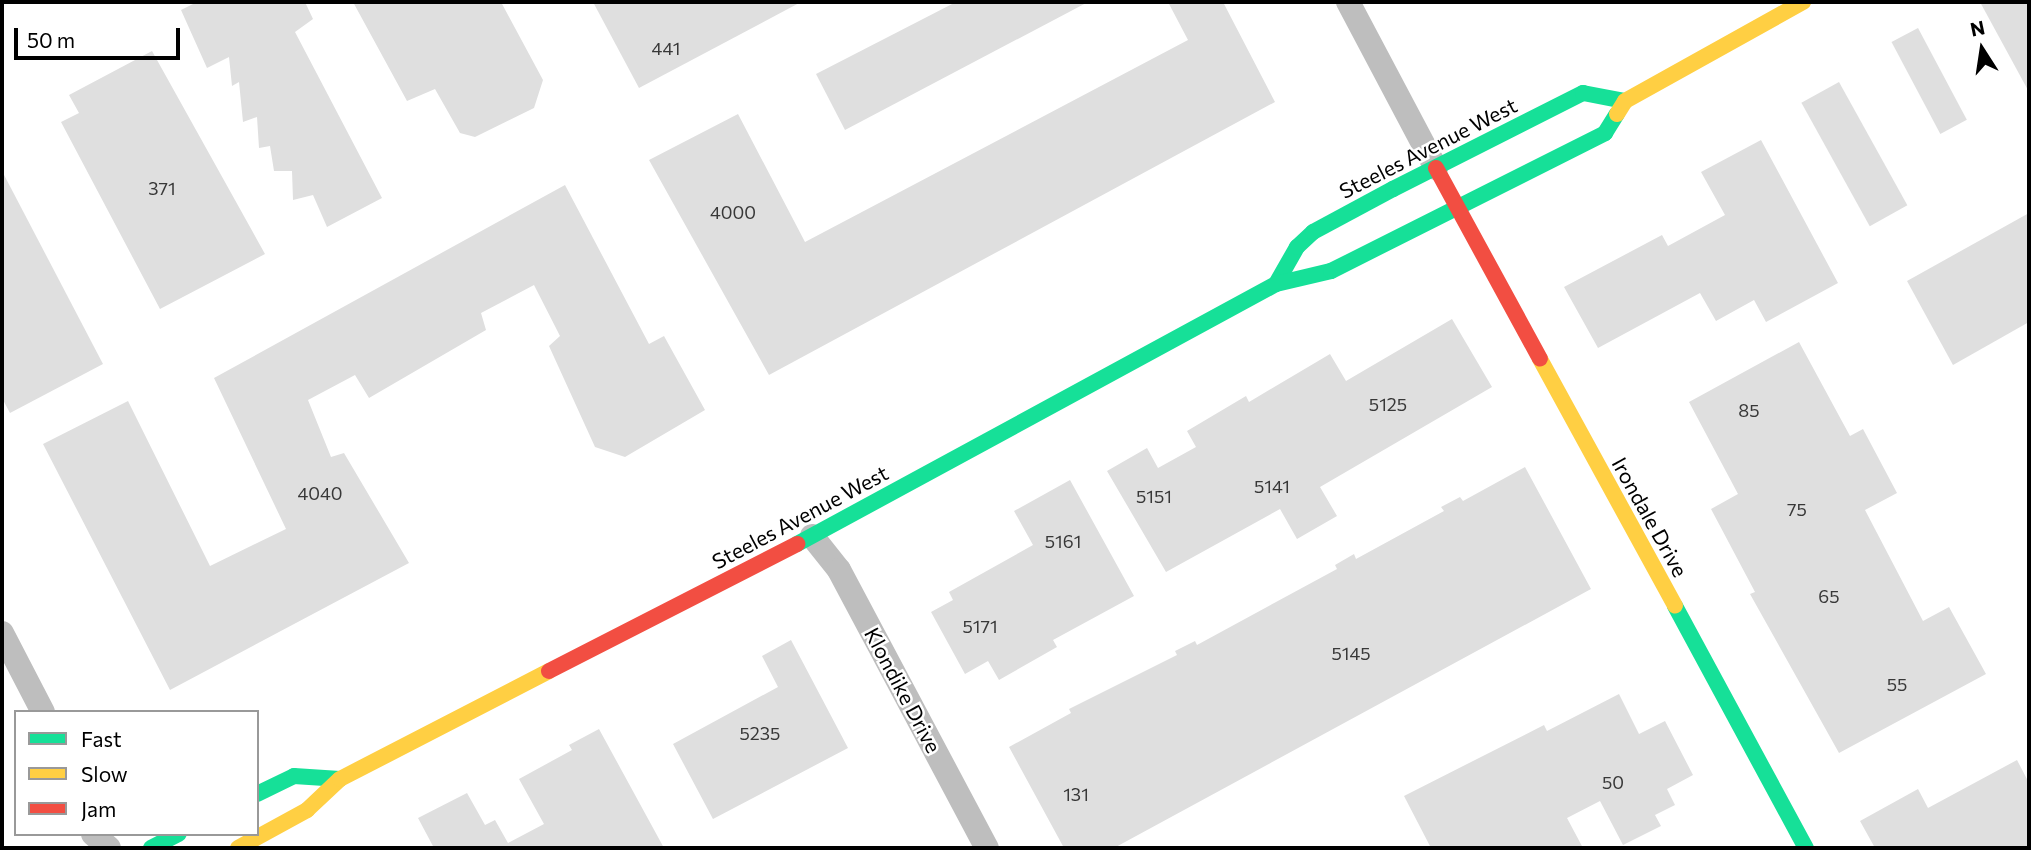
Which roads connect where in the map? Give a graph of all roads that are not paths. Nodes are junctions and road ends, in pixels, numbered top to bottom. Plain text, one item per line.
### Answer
1 (1349, 2) edge
2 (1803, 2) edge
3 (1625, 101) junction
4 (1436, 168) junction
5 (1457, 206) junction
6 (1276, 284) junction
7 (812, 536) junction
8 (2, 633) edge
9 (42, 710) edge
10 (340, 779) junction
11 (259, 793) edge
12 (95, 836) edge
13 (175, 836) edge
14 (109, 848) edge
15 (151, 848) edge
16 (238, 848) edge
17 (987, 848) edge
18 (1807, 848) edge

1 - 4 street
2 - 3 main road, Steeles Avenue West
3 - 4 main road, Steeles Avenue West
3 - 5 main road, Steeles Avenue West
4 - 5 main road, Irondale Drive
4 - 6 main road, Steeles Avenue West
5 - 6 main road, Steeles Avenue West
5 - 18 main road, Irondale Drive
6 - 7 main road, Steeles Avenue West
7 - 10 main road, Steeles Avenue West
7 - 17 street, Klondike Drive
8 - 9 street
10 - 11 main road
10 - 16 main road, Steeles Avenue West
12 - 14 street
13 - 15 main road

